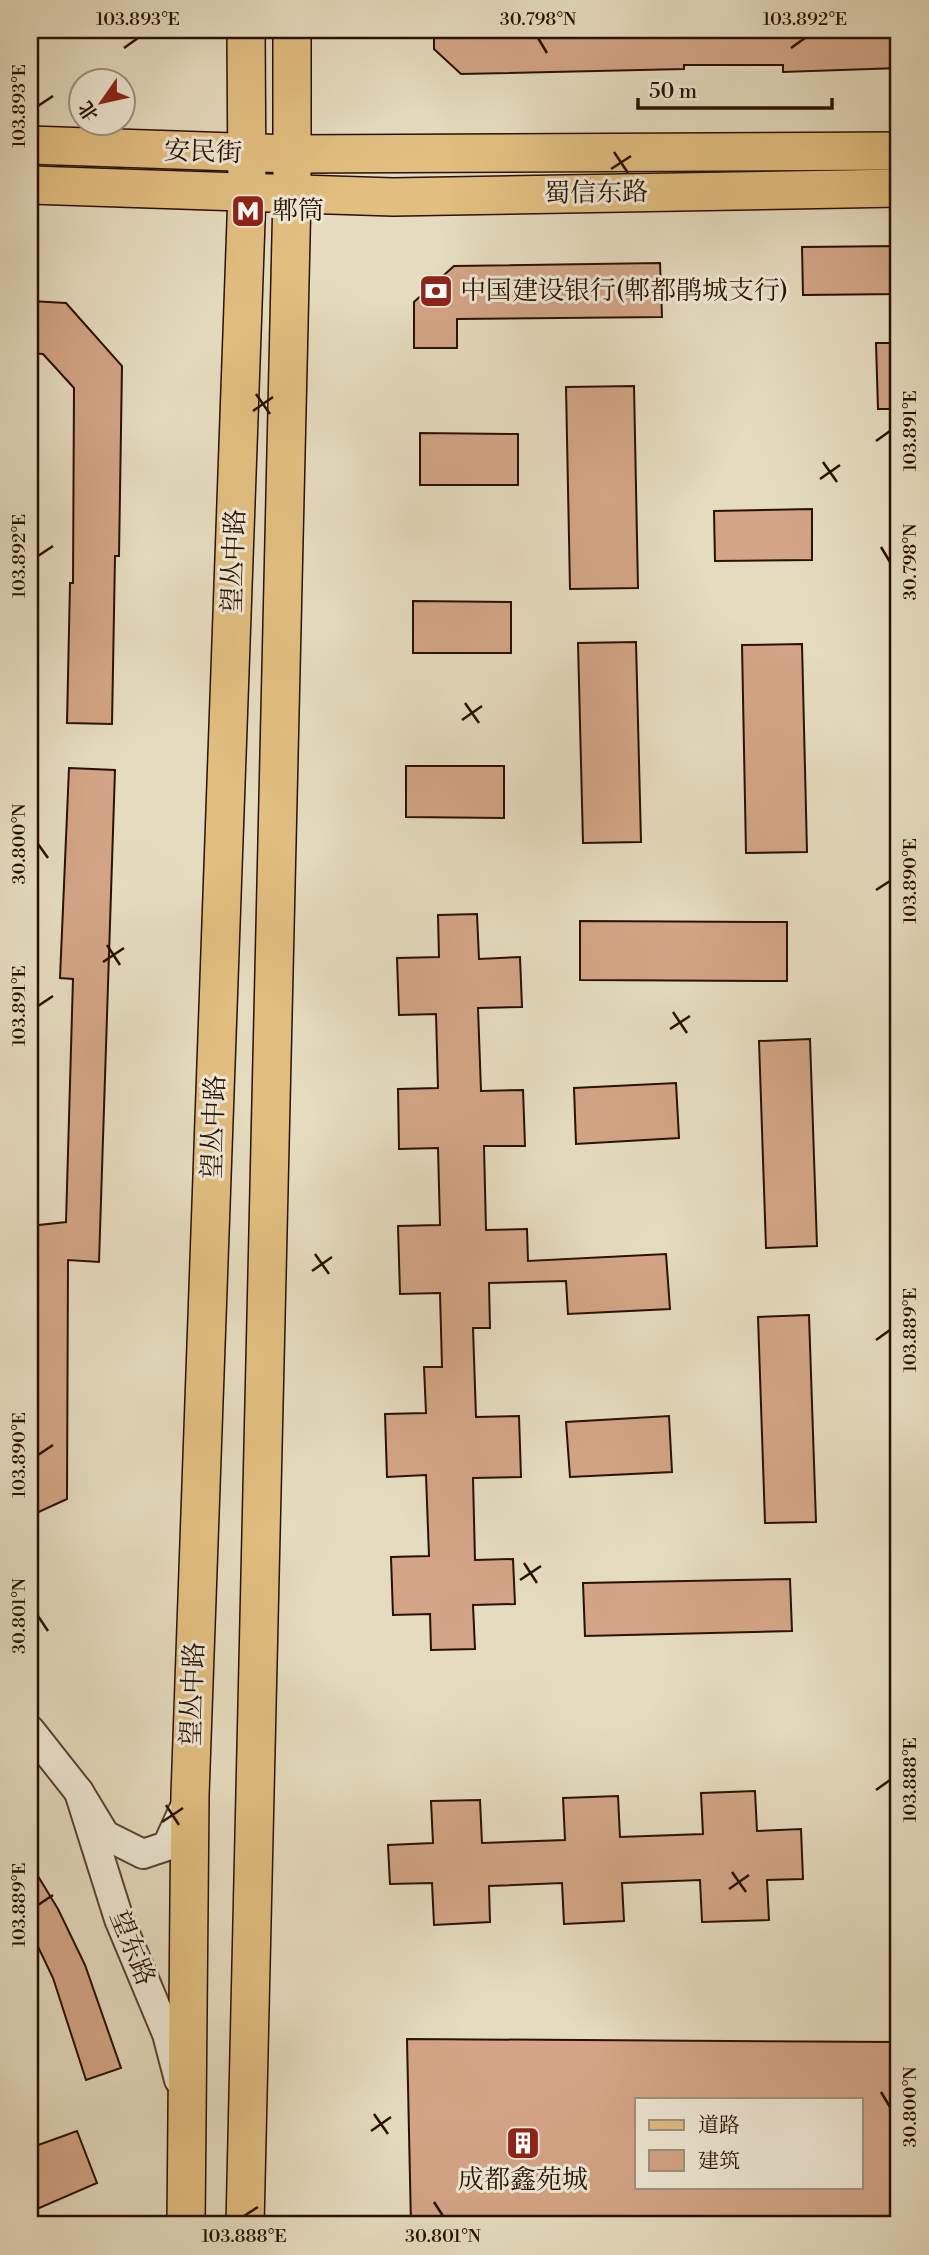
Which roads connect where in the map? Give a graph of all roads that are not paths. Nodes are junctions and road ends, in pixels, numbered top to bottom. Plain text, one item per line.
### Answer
1 (246, 30) edge
2 (292, 30) edge
3 (30, 145) edge
4 (899, 151) edge
5 (248, 153) junction
6 (293, 155) junction
7 (30, 185) edge
8 (899, 188) edge
9 (247, 193) junction
10 (292, 194) junction
11 (30, 1730) edge
12 (79, 1792) junction
13 (190, 1795) junction
14 (186, 2104) junction
15 (186, 2225) edge
16 (245, 2225) edge

1 - 5 main road, 望丛中路
2 - 6 main road, 望丛中路
3 - 5 main road, 安民街
4 - 6 main road, 蜀信东路
5 - 6 main road, 安民街
5 - 9 main road, 望丛中路
6 - 10 main road, 望丛中路
7 - 9 main road, 安民街
8 - 10 main road, 蜀信东路
9 - 10 main road, 安民街
9 - 13 main road, 望丛中路
10 - 16 main road, 望丛中路
11 - 12 street, 望东路
12 - 13 street, 望东路
12 - 14 street, 望东路
13 - 14 main road, 望丛中路
14 - 15 main road, 望丛中路

